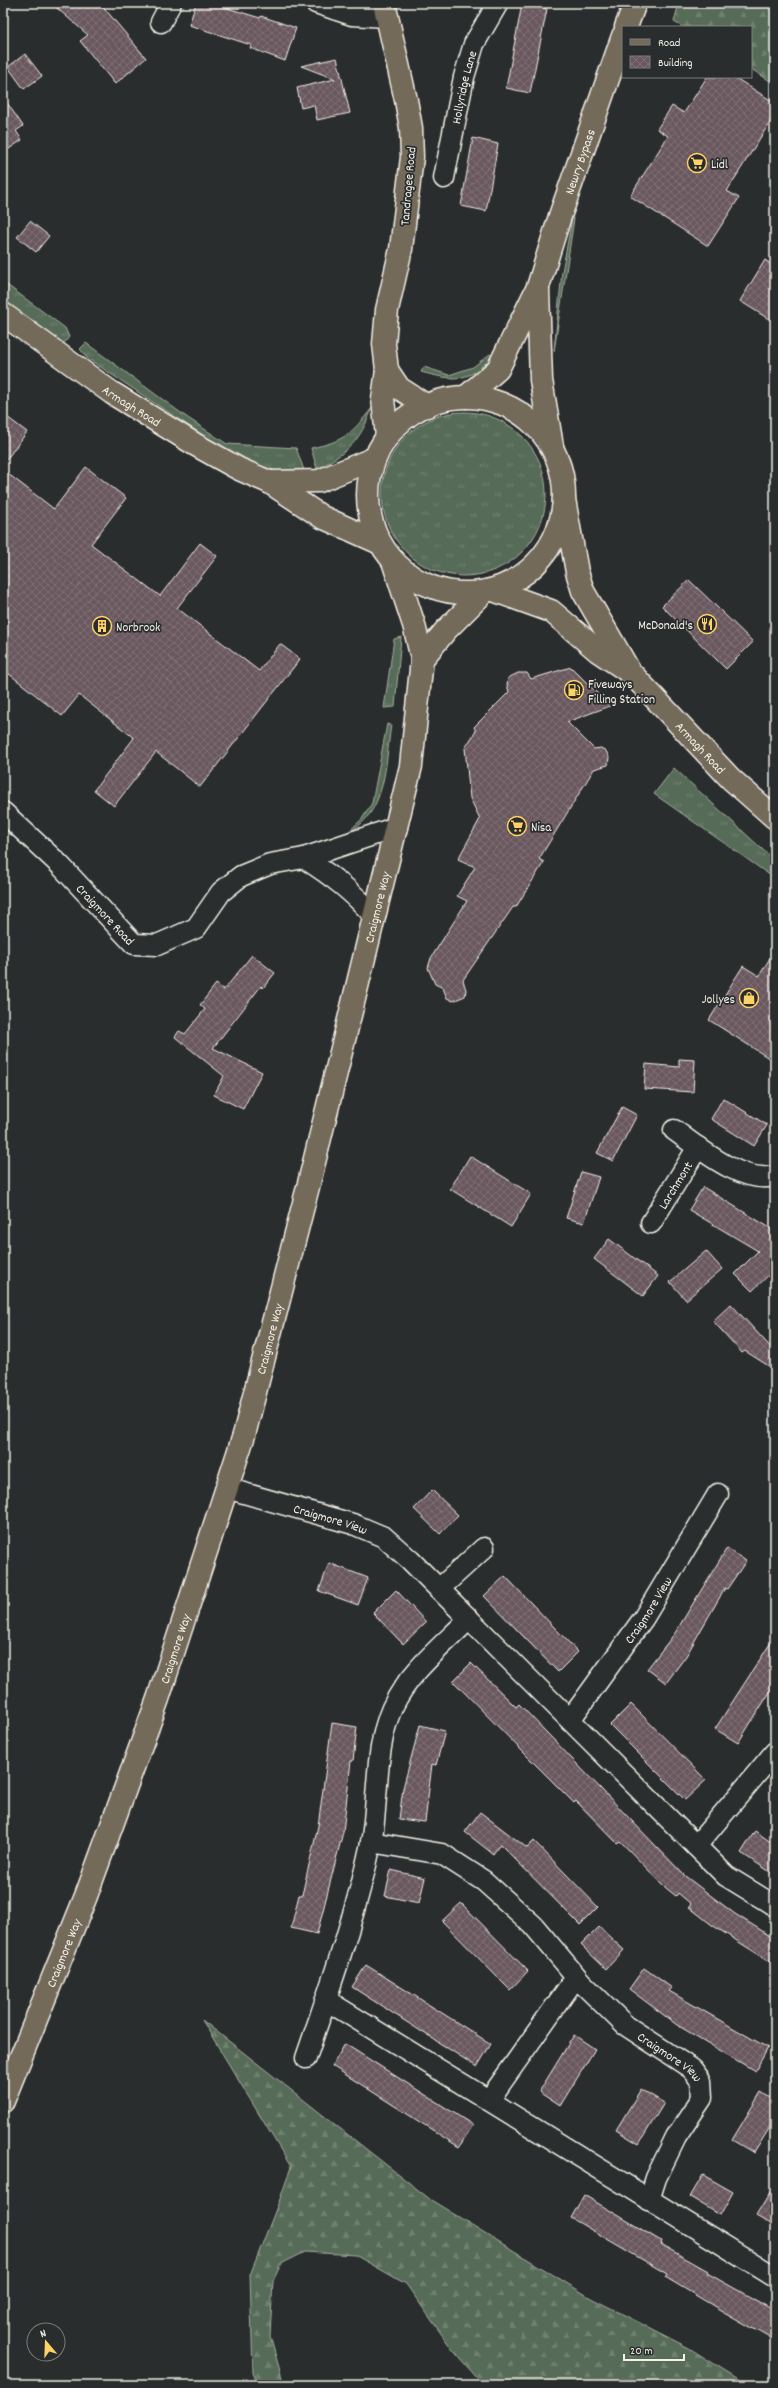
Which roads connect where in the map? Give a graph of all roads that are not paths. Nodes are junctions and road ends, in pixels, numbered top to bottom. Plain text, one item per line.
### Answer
1 (171, 3) edge
2 (316, 3) edge
3 (498, 3) edge
4 (635, 3) edge
5 (385, 10) edge
6 (161, 22) dead end
7 (626, 26) edge
8 (622, 39) edge
9 (444, 178) dead end
10 (538, 286) junction
11 (3, 314) edge
12 (387, 370) junction
13 (466, 397) junction
14 (427, 406) junction
15 (387, 437) junction
16 (552, 448) junction
17 (375, 458) junction
18 (269, 482) junction
19 (564, 499) junction
20 (380, 543) junction
21 (393, 561) junction
22 (488, 591) junction
23 (422, 659) junction
24 (630, 673) junction
25 (3, 812) edge
26 (775, 818) edge
27 (397, 827) junction
28 (304, 858) junction
29 (374, 916) junction
30 (674, 1130) dead end
31 (698, 1147) junction
32 (775, 1176) edge
33 (651, 1223) dead end
34 (226, 1488) junction
35 (718, 1494) dead end
36 (484, 1548) dead end
37 (439, 1589) junction
38 (469, 1619) junction
39 (570, 1720) junction
40 (775, 1752) edge
41 (371, 1842) junction
42 (696, 1846) junction
43 (775, 1906) edge
44 (576, 1977) junction
45 (326, 2000) junction
46 (306, 2058) dead end
47 (489, 2100) junction
48 (3, 2101) edge
49 (649, 2200) junction
50 (775, 2277) edge

1 - 6 street
2 - 5 street
3 - 9 street, Hollyridge Lane
4 - 7 main road
5 - 12 main road, Tandragee Road
8 - 10 main road, Newry Bypass
10 - 13 main road
10 - 16 main road
11 - 18 main road, Armagh Road
12 - 14 main road, Tandragee Road
12 - 15 main road, Tandragee Road
13 - 14 main road
13 - 16 main road
14 - 15 main road
15 - 17 main road
16 - 19 main road
17 - 18 main road, Armagh Road
17 - 20 main road
18 - 20 main road, Armagh Road
19 - 22 main road
19 - 24 main road, Armagh Road
20 - 21 main road
21 - 22 main road
21 - 23 main road, Craigmore Way
22 - 23 main road
22 - 24 main road, Armagh Road
23 - 27 main road, Craigmore Way
24 - 26 main road, Armagh Road
25 - 28 street, Craigmore Road
27 - 28 street, Craigmore Road
27 - 29 main road, Craigmore Way
28 - 29 street
29 - 34 main road, Craigmore Way
30 - 31 street, Larchmont
31 - 32 street, Larchmont
31 - 33 street, Larchmont
34 - 37 street, Craigmore View
34 - 48 main road, Craigmore Way
35 - 39 street, Craigmore View
36 - 37 street
37 - 38 street, Craigmore View
38 - 39 street, Craigmore View
38 - 41 street
39 - 42 street, Craigmore View
40 - 42 street
41 - 44 street, Craigmore View
41 - 45 street
42 - 43 street, Craigmore View
44 - 47 street
44 - 49 street, Craigmore View
45 - 46 street
45 - 47 street
47 - 49 street
49 - 50 street

